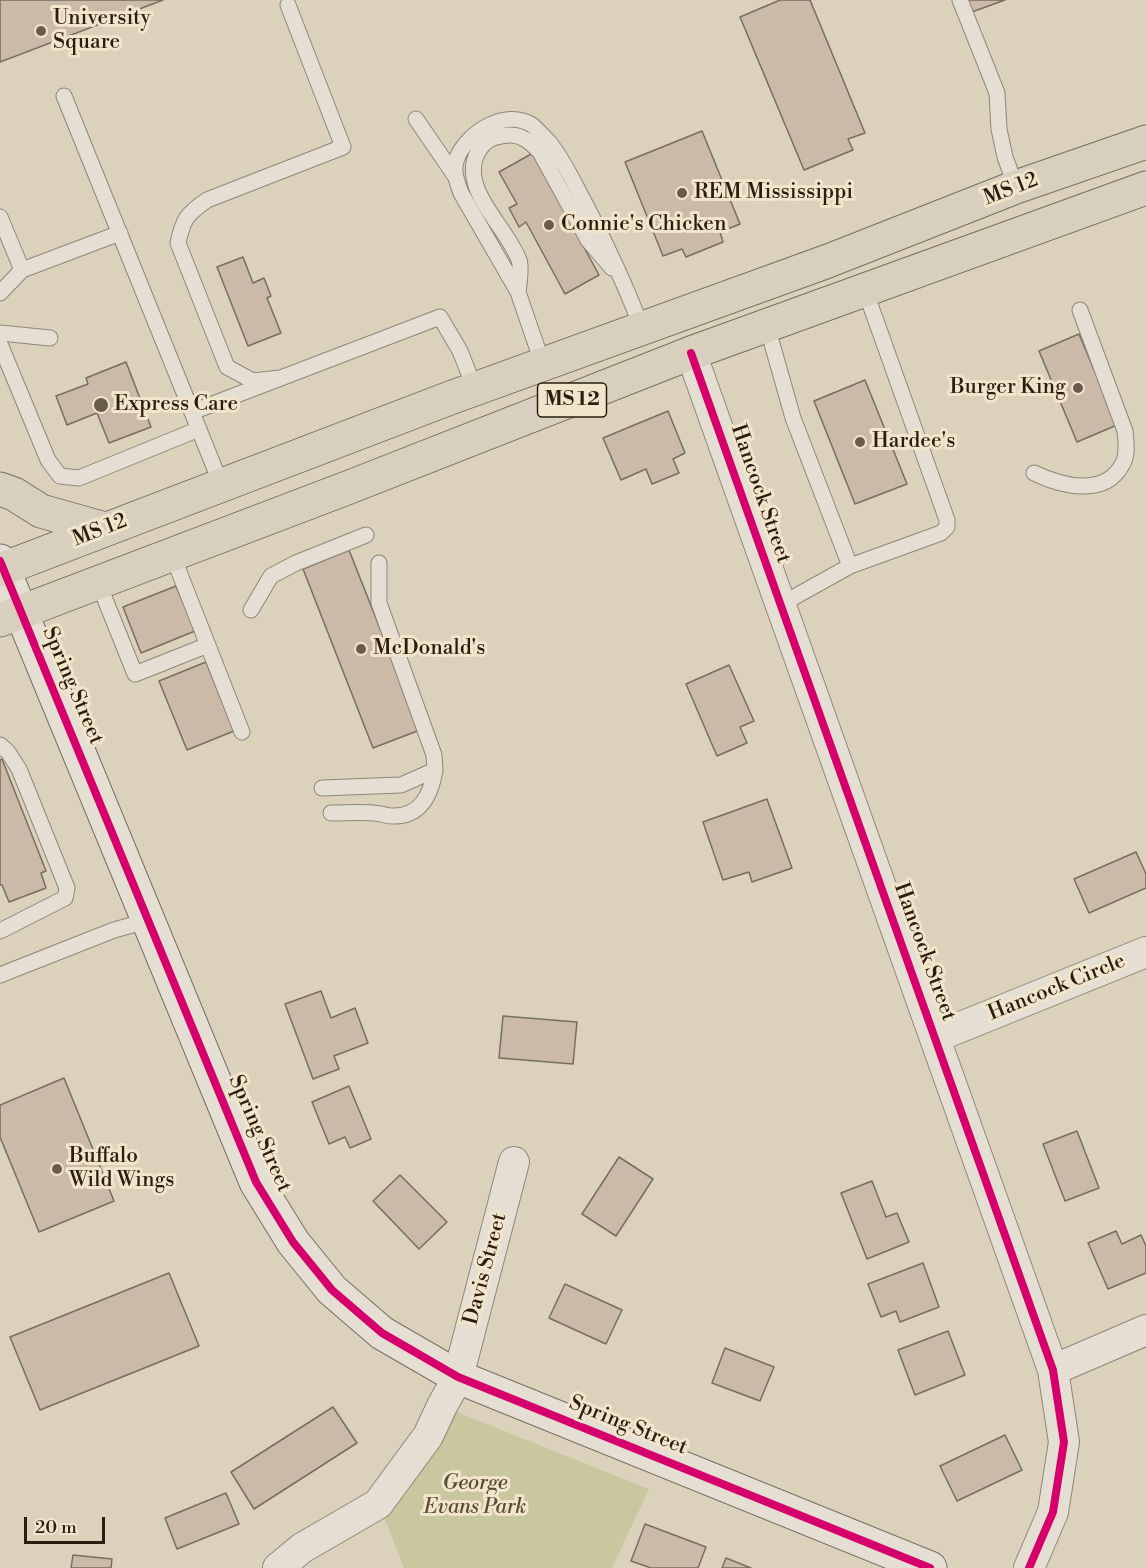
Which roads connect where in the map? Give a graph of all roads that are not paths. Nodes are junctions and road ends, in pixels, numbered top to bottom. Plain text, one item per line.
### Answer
1 (960, 0) edge
2 (288, 5) dead end
3 (64, 96) dead end
4 (416, 119) dead end
5 (1146, 142) edge
6 (455, 176) junction
7 (1023, 184) junction
8 (1146, 188) edge
9 (0, 217) edge
10 (120, 233) junction
11 (966, 254) junction
12 (22, 270) junction
13 (781, 279) junction
14 (624, 282) junction
15 (865, 290) junction
16 (518, 292) junction
17 (0, 293) edge
18 (1080, 310) dead end
19 (767, 326) junction
20 (642, 329) junction
21 (0, 333) edge
22 (50, 338) dead end
23 (0, 344) edge
24 (691, 353) junction
25 (543, 365) junction
26 (280, 378) junction
27 (475, 389) junction
28 (192, 412) junction
29 (199, 429) junction
30 (1034, 473) dead end
31 (221, 484) junction
32 (0, 489) edge
33 (105, 529) junction
34 (366, 535) dead end
35 (172, 554) junction
36 (379, 563) dead end
37 (850, 566) junction
38 (1, 567) edge
39 (98, 582) junction
40 (780, 605) junction
41 (252, 610) dead end
42 (11, 616) edge
43 (208, 645) junction
44 (242, 732) dead end
45 (0, 746) edge
46 (435, 770) junction
47 (322, 788) dead end
48 (331, 813) dead end
49 (25, 916) junction
50 (150, 920) junction
51 (0, 921) edge
52 (0, 931) edge
53 (1146, 952) edge
54 (0, 975) edge
55 (936, 1037) junction
56 (514, 1162) dead end
57 (1146, 1330) edge
58 (1053, 1370) junction
59 (458, 1377) junction
60 (278, 1568) edge
61 (930, 1568) edge
62 (1029, 1568) edge

1 - 7 lane
2 - 26 lane
3 - 10 lane
4 - 6 lane
5 - 7 main road, MS 12 / MS 12
6 - 14 lane
6 - 16 lane
7 - 11 main road
7 - 13 main road, MS 12 / MS 12
8 - 11 main road, MS 12
9 - 12 lane
10 - 12 lane
10 - 28 lane
11 - 15 main road, MS 12
12 - 17 lane
13 - 20 main road, MS 12
13 - 24 main road
14 - 16 lane
14 - 20 lane
15 - 19 main road, MS 12
15 - 37 lane
16 - 25 lane
18 - 30 lane
19 - 24 main road, MS 12
19 - 37 lane
20 - 25 main road, MS 12
21 - 22 lane
23 - 29 lane
24 - 35 main road, MS 12
24 - 40 street, Hancock Street
25 - 27 main road, MS 12
26 - 27 lane
26 - 28 lane
27 - 31 main road, MS 12
28 - 29 lane
29 - 31 lane
31 - 33 main road, MS 12
32 - 33 main road
33 - 38 main road, MS 12
34 - 41 lane
35 - 39 main road, MS 12
35 - 43 lane
36 - 46 lane
37 - 40 lane
38 - 42 street, Spring Street
39 - 42 main road, MS 12
39 - 43 lane
40 - 55 street, Hancock Street
42 - 50 street, Spring Street
43 - 44 lane
45 - 49 lane
46 - 47 lane
46 - 48 lane
49 - 51 lane
49 - 52 lane
50 - 54 lane
50 - 59 street, Spring Street
53 - 55 street, Hancock Circle
55 - 58 street, Hancock Street
56 - 59 street, Davis Street
57 - 58 street
58 - 62 street, Hancock Street
59 - 60 street, Davis Street
59 - 61 street, Spring Street

